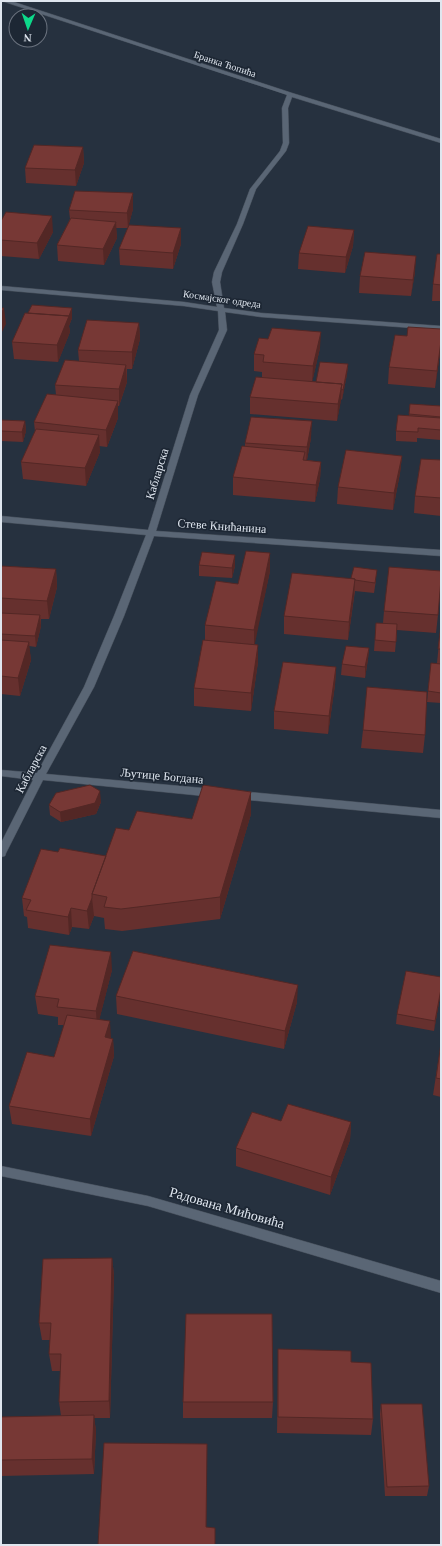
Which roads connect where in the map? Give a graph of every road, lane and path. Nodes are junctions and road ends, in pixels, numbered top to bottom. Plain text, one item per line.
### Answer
1 (5, 1) edge
2 (290, 94) junction
3 (441, 141) edge
4 (1, 288) edge
5 (220, 310) junction
6 (441, 328) edge
7 (1, 519) edge
8 (151, 533) junction
9 (441, 553) edge
10 (1, 773) edge
11 (39, 778) junction
12 (441, 814) edge
13 (1, 853) edge
14 (1, 1171) edge
15 (441, 1287) edge

1 - 2 street, Бранка Ћопића
2 - 3 street, Бранка Ћопића
2 - 5 street, Кабларска
4 - 5 street, Космајског одреда
5 - 6 street, Космајског одреда
5 - 8 street, Кабларска
7 - 8 street, Стеве Книћанина
8 - 9 street, Стеве Книћанина
8 - 11 street, Кабларска
10 - 11 street, Љутице Богдана
11 - 12 street, Љутице Богдана
11 - 13 street, Кабларска
14 - 15 street, Радована Мићовића

